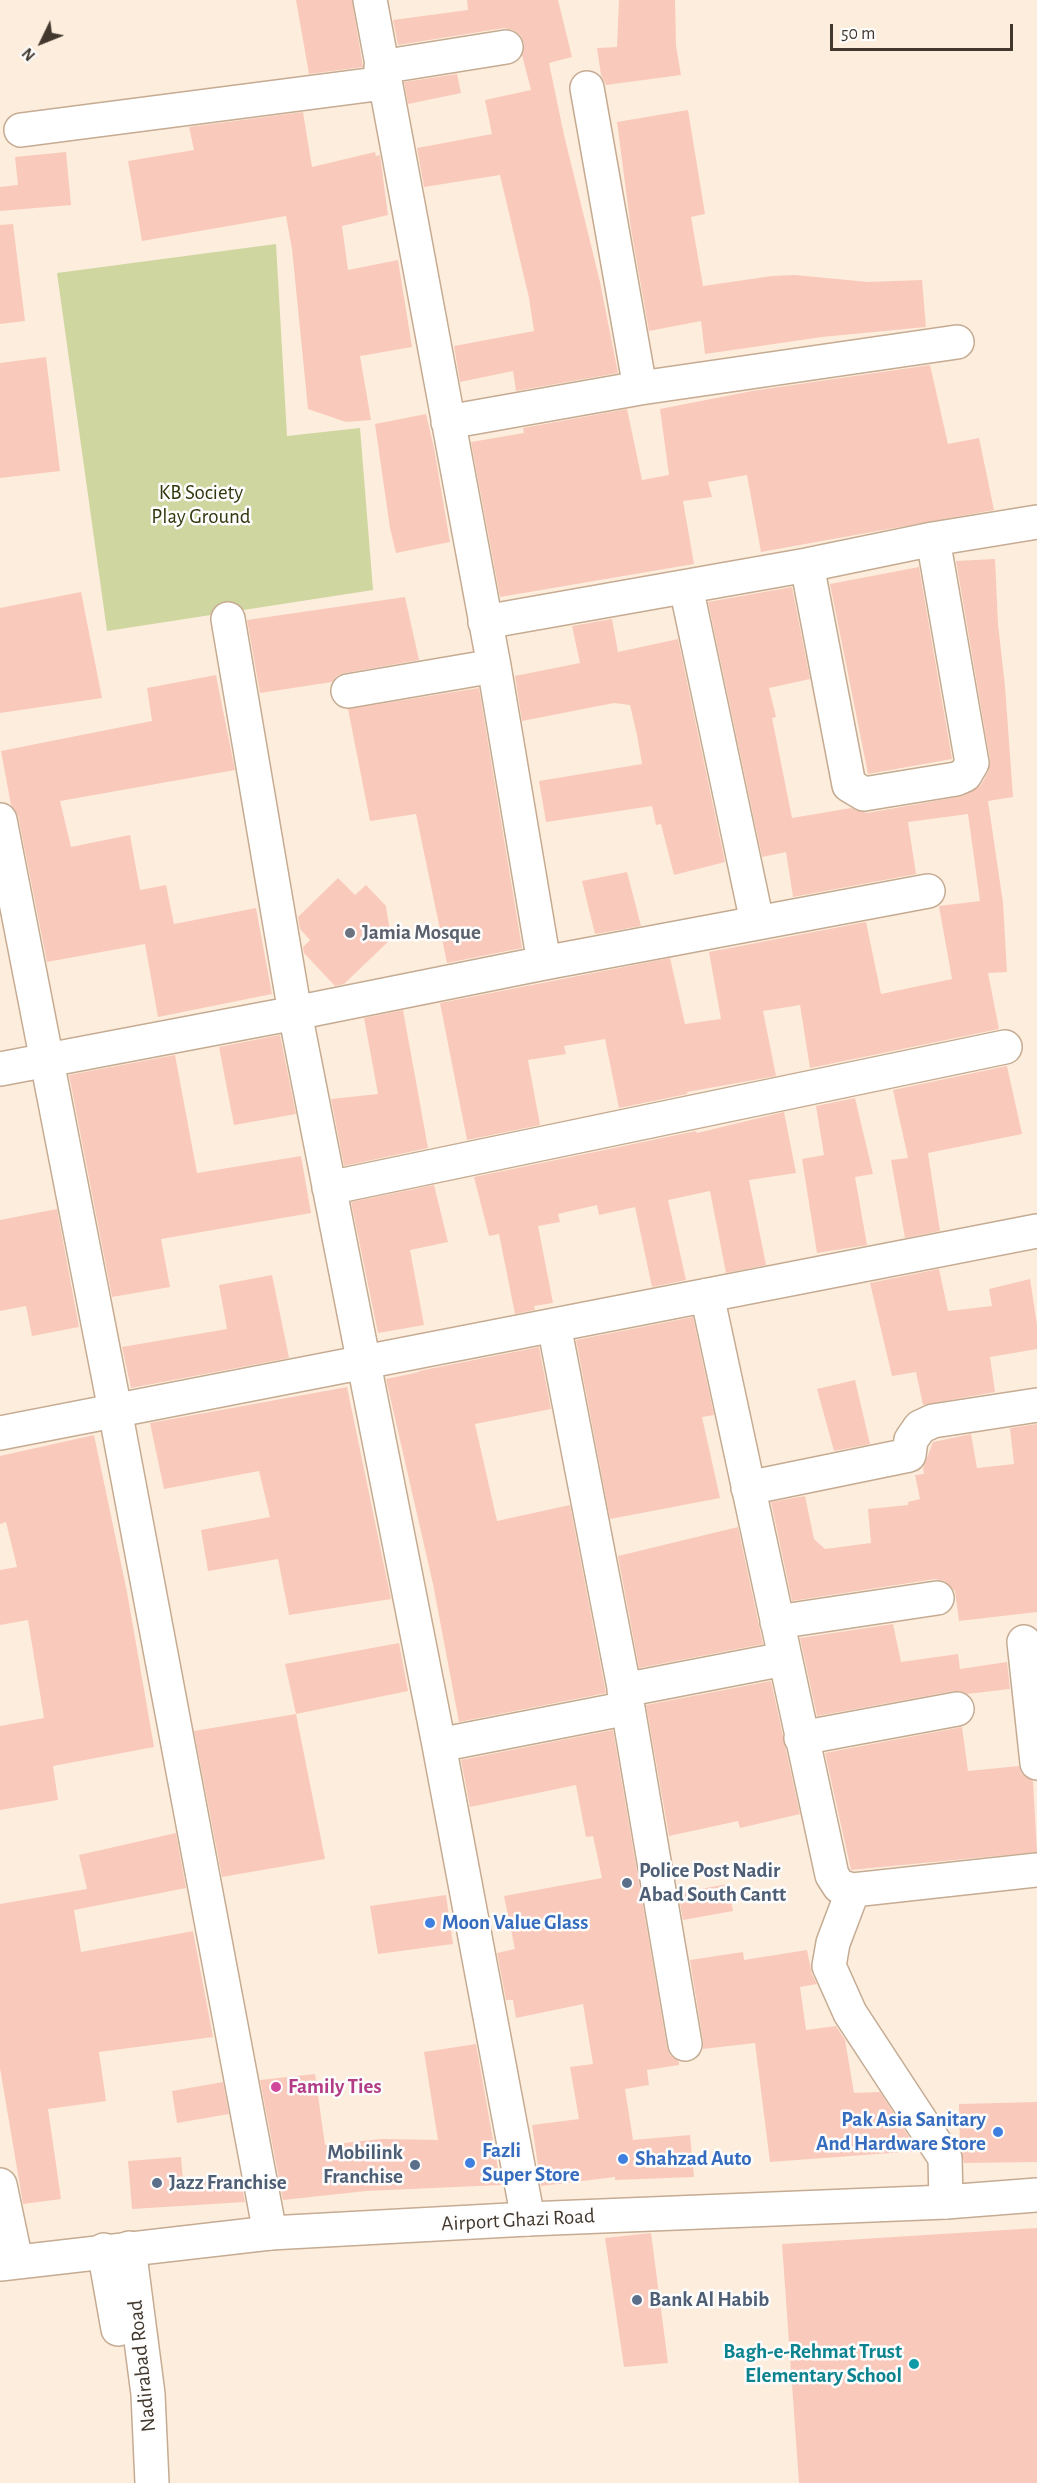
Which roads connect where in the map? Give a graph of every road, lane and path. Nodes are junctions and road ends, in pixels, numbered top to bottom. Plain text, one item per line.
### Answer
1 (370, 0) edge
2 (506, 46) dead end
3 (382, 75) junction
4 (587, 88) dead end
5 (21, 130) dead end
6 (957, 342) dead end
7 (640, 388) junction
8 (448, 422) junction
9 (1037, 522) edge
10 (933, 539) junction
11 (807, 565) junction
12 (686, 586) junction
13 (228, 619) dead end
14 (485, 622) junction
15 (494, 666) junction
16 (348, 691) dead end
17 (0, 820) edge
18 (928, 891) dead end
19 (757, 922) junction
20 (544, 963) junction
21 (295, 1013) junction
22 (1005, 1047) dead end
23 (46, 1059) junction
24 (0, 1069) edge
25 (329, 1188) junction
26 (1036, 1237) edge
27 (707, 1296) junction
28 (554, 1325) junction
29 (364, 1362) junction
30 (1037, 1405) edge
31 (115, 1410) junction
32 (0, 1433) edge
33 (748, 1488) junction
34 (937, 1598) dead end
35 (777, 1622) junction
36 (1024, 1642) dead end
37 (784, 1659) junction
38 (626, 1699) junction
39 (957, 1709) dead end
40 (801, 1738) junction
41 (439, 1746) junction
42 (1037, 1763) edge
43 (1037, 1870) edge
44 (852, 1890) junction
45 (685, 2044) dead end
46 (0, 2185) edge
47 (1037, 2196) edge
48 (946, 2202) junction
49 (528, 2219) junction
50 (270, 2233) junction
51 (116, 2249) junction
52 (8, 2262) edge
53 (135, 2483) edge
54 (152, 2483) edge

1 - 3 street
2 - 3 street
3 - 5 street
3 - 8 street
4 - 7 street
6 - 7 street
7 - 8 street
8 - 14 street
9 - 10 street
10 - 11 street
10 - 11 street
11 - 12 street
12 - 14 street
12 - 19 street
13 - 21 street
14 - 15 street
15 - 16 street
15 - 20 street
17 - 23 street
18 - 19 street
19 - 20 street
20 - 21 street
21 - 23 street
21 - 25 street
22 - 25 street
23 - 24 street
23 - 31 street
25 - 29 street
26 - 27 street
27 - 28 street
27 - 33 street
28 - 29 street
28 - 38 street
29 - 31 street
29 - 41 street
30 - 33 street
31 - 32 street
31 - 50 street
33 - 35 street
34 - 35 street
35 - 37 street
36 - 42 street
37 - 38 street
37 - 40 street
38 - 41 street
38 - 45 street
39 - 40 street
40 - 44 street
41 - 49 street
43 - 44 street
44 - 48 street
46 - 52 street
47 - 48 street, Airport Ghazi Road
48 - 49 street, Airport Ghazi Road
49 - 50 street, Airport Ghazi Road
50 - 51 street, Airport Ghazi Road
51 - 52 street, Airport Ghazi Road
51 - 53 street, Nadirabad Road
51 - 54 street, Nadirabad Road

